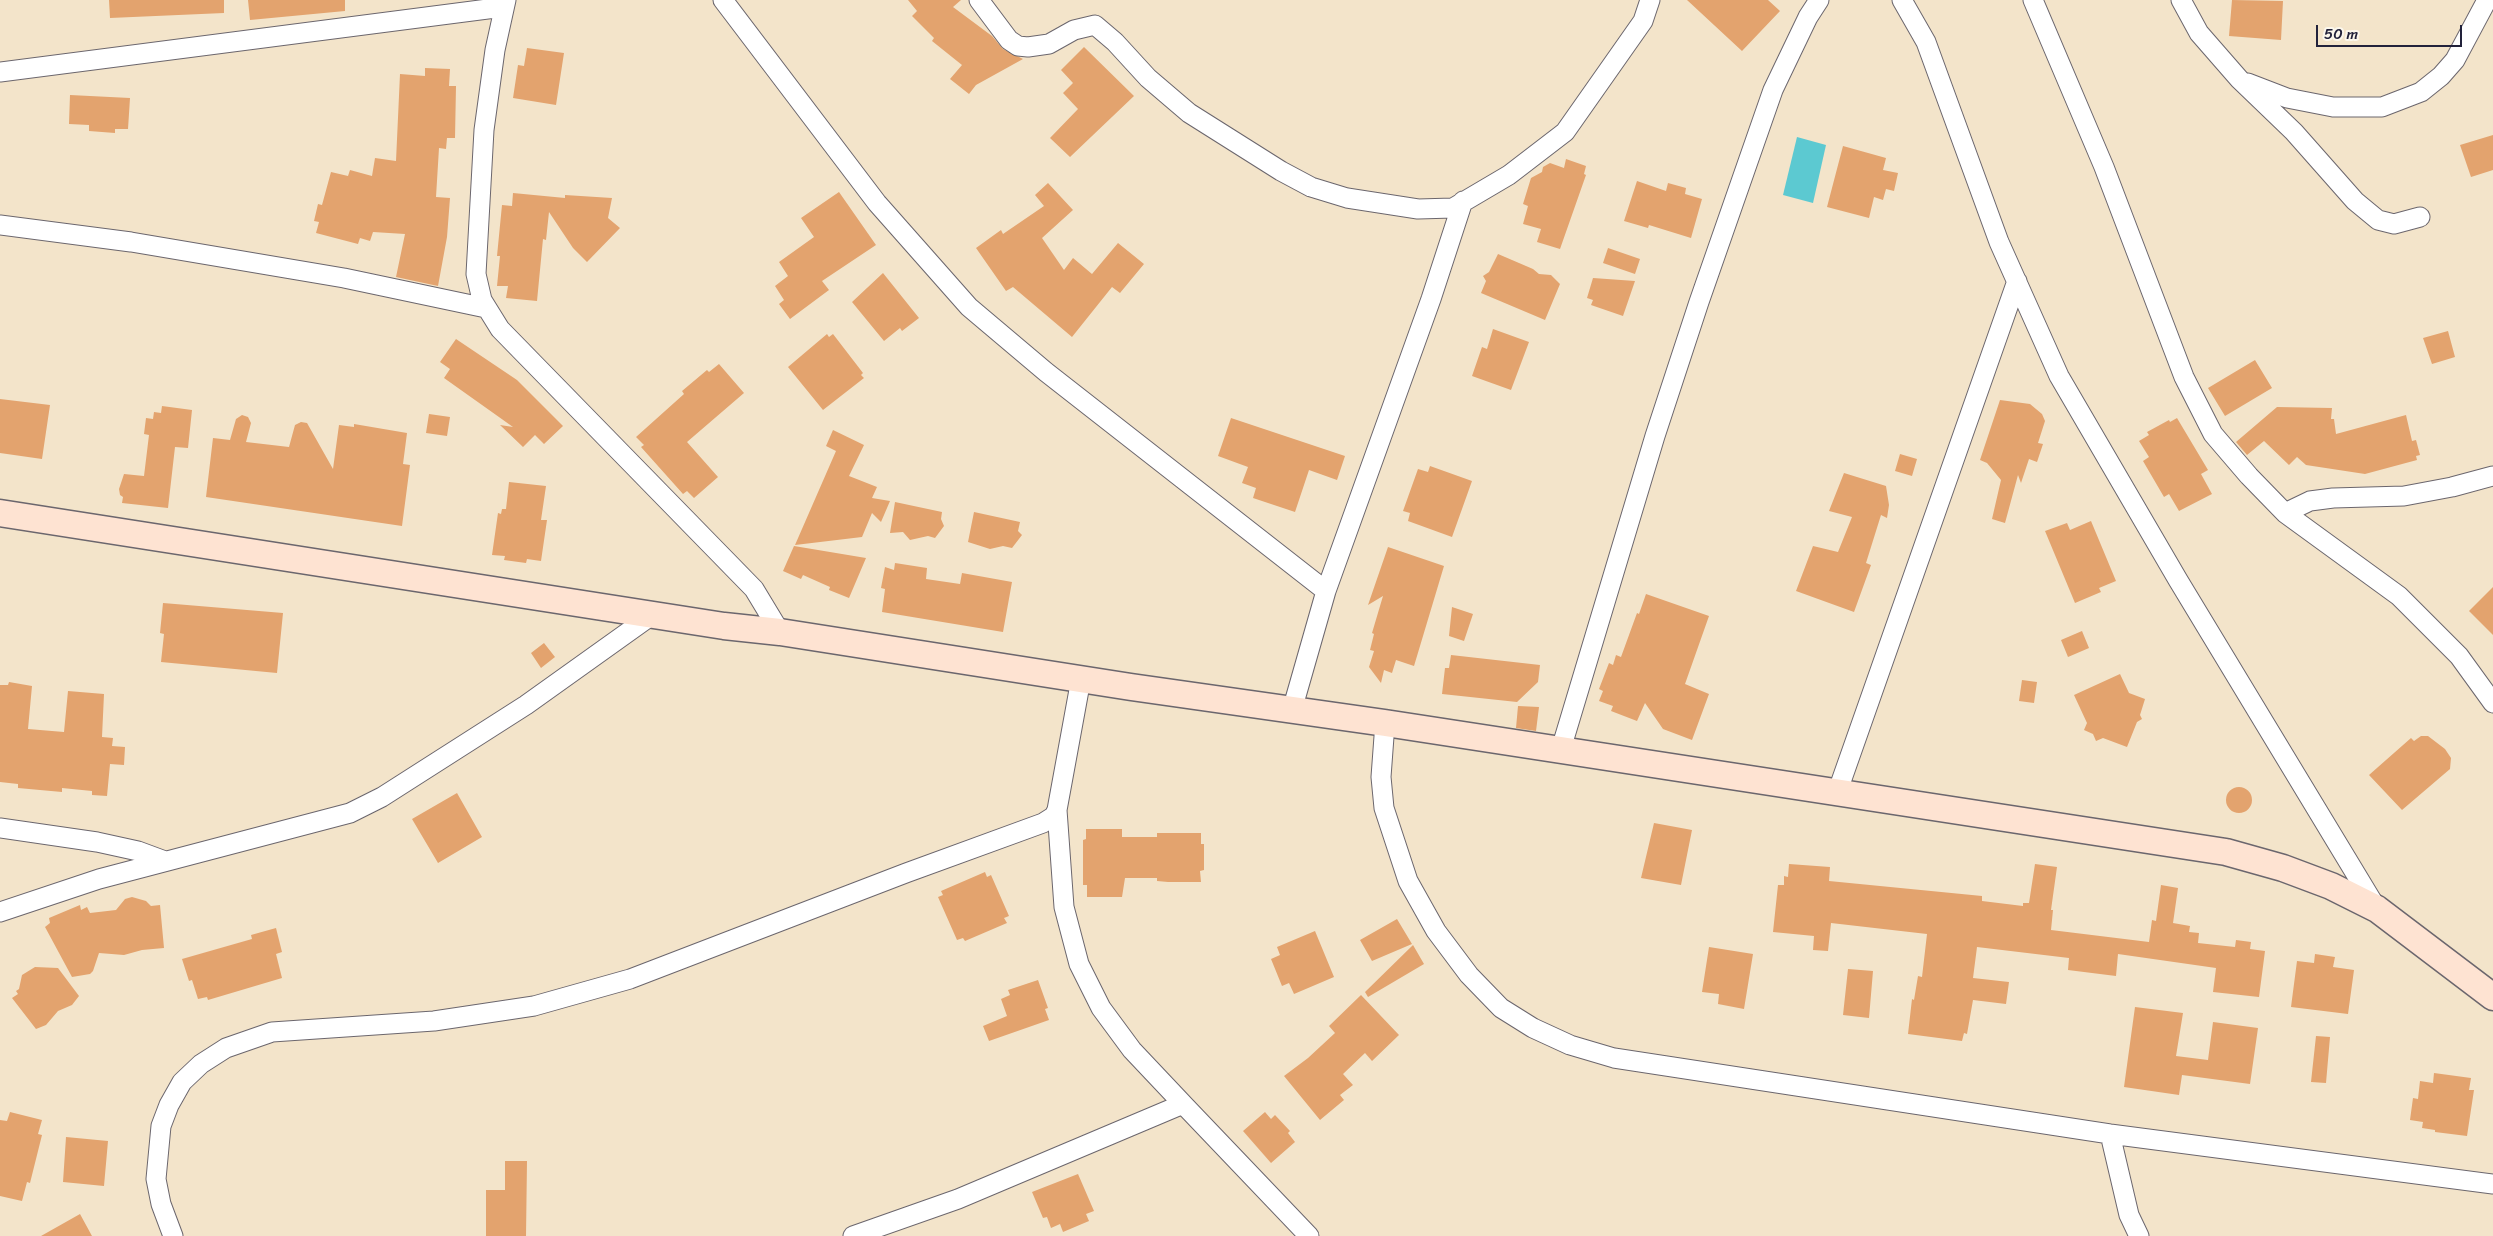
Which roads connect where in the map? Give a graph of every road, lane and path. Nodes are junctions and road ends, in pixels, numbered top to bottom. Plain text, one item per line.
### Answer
1 (723, 0) edge
2 (979, 0) edge
3 (1650, 0) edge
4 (1819, 0) edge
5 (1902, 0) edge
6 (2033, 0) edge
7 (2181, 0) edge
8 (2487, 0) edge
9 (505, 4) edge
10 (0, 72) edge
11 (2240, 80) junction
12 (1463, 201) junction
13 (2420, 217) dead end
14 (0, 225) edge
15 (2017, 281) junction
16 (486, 308) junction
17 (2493, 476) edge
18 (2285, 512) junction
19 (0, 513) edge
20 (1326, 591) junction
21 (652, 615) junction
22 (780, 632) junction
23 (1081, 679) junction
24 (2493, 702) edge
25 (1292, 710) junction
26 (1385, 722) junction
27 (1561, 749) junction
28 (1837, 793) junction
29 (1058, 810) junction
30 (0, 828) edge
31 (165, 861) junction
32 (2377, 909) junction
33 (0, 912) edge
34 (2493, 997) edge
35 (1183, 1104) junction
36 (2110, 1134) junction
37 (2493, 1184) edge
38 (173, 1236) edge
39 (853, 1236) edge
40 (1309, 1236) edge
41 (2139, 1236) edge

1 - 20 street
2 - 12 street
3 - 12 street
4 - 27 street
5 - 15 street
6 - 18 street
7 - 11 street
8 - 11 street
9 - 10 street
9 - 16 street
11 - 13 street
12 - 20 street
14 - 16 street
15 - 28 street
15 - 32 street
16 - 22 street
17 - 18 street
18 - 24 street
19 - 21 street
20 - 25 street
21 - 22 street
21 - 31 street
22 - 23 street
23 - 25 street
23 - 29 street
25 - 26 street
26 - 27 street
26 - 36 street
27 - 28 street
28 - 32 street
29 - 35 street
29 - 38 street
30 - 31 street
31 - 33 street
32 - 34 street
35 - 39 street
35 - 40 street
36 - 37 street
36 - 41 street

